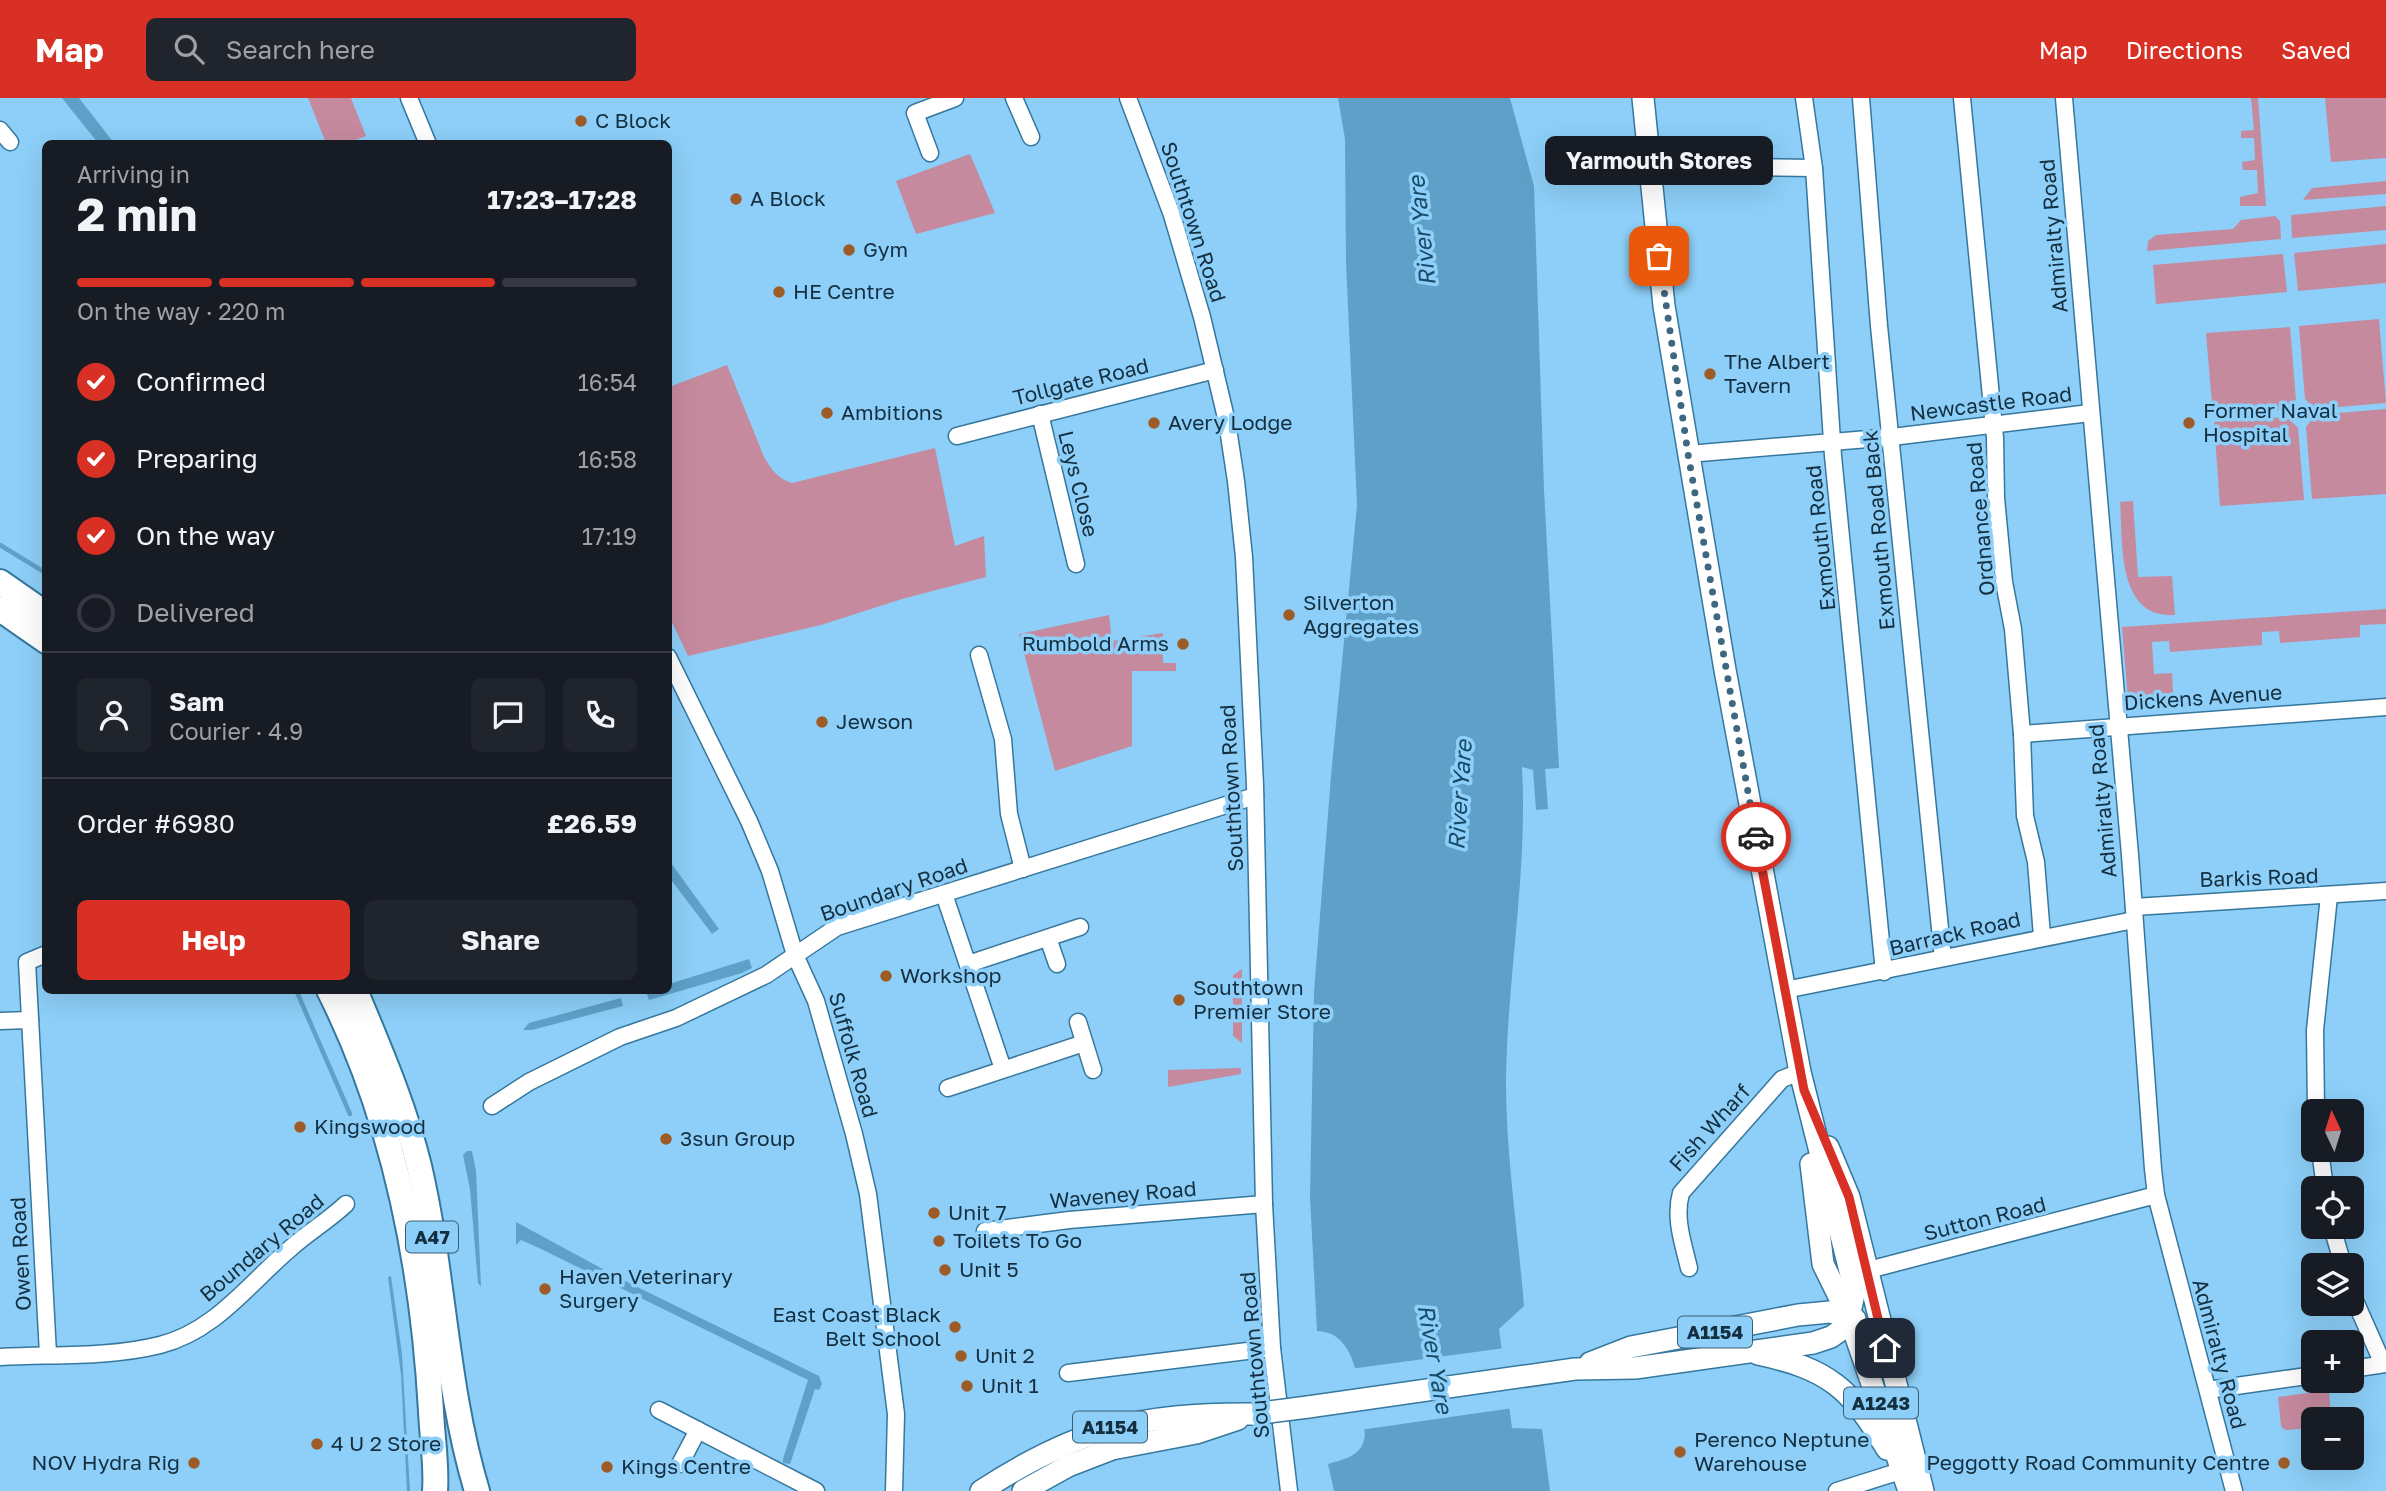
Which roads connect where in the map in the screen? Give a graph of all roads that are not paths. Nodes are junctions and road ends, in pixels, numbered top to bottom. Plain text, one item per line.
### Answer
1 (409, 98) edge
2 (955, 98) edge
3 (1014, 98) edge
4 (1128, 98) edge
5 (1643, 98) edge
6 (1804, 98) edge
7 (1861, 98) edge
8 (1962, 98) edge
9 (2064, 98) edge
10 (1031, 137) dead end
11 (426, 140) edge
12 (930, 153) dead end
13 (1648, 156) junction
14 (1814, 168) junction
15 (1215, 370) junction
16 (2090, 413) junction
17 (1040, 414) junction
18 (1994, 423) junction
19 (957, 436) dead end
20 (1892, 436) junction
21 (1832, 441) junction
22 (1688, 454) junction
23 (1076, 564) dead end
24 (0, 582) edge
25 (0, 609) edge
26 (42, 611) edge
27 (42, 638) edge
28 (979, 655) dead end
29 (672, 665) edge
30 (2386, 707) edge
31 (2118, 725) junction
32 (2022, 734) junction
33 (1255, 796) junction
34 (1023, 869) junction
35 (2386, 891) edge
36 (944, 894) junction
37 (2329, 896) junction
38 (2134, 913) junction
39 (1080, 927) dead end
40 (2042, 936) junction
41 (1048, 938) junction
42 (42, 955) edge
43 (795, 955) junction
44 (1943, 958) junction
45 (968, 964) junction
46 (1057, 964) dead end
47 (1884, 972) junction
48 (1785, 990) junction
49 (331, 994) edge
50 (357, 994) edge
51 (30, 1020) junction
52 (0, 1021) edge
53 (1078, 1022) dead end
54 (1084, 1043) junction
55 (1003, 1069) junction
56 (1093, 1070) dead end
57 (1802, 1081) junction
58 (948, 1088) dead end
59 (2316, 1099) edge
60 (492, 1106) dead end
61 (2156, 1195) junction
62 (346, 1204) dead end
63 (1264, 1205) junction
64 (985, 1231) dead end
65 (1689, 1268) dead end
66 (1844, 1280) junction
67 (1798, 1315) junction
68 (2362, 1316) edge
69 (1849, 1317) junction
70 (1272, 1348) junction
71 (1885, 1348) junction
72 (1746, 1351) junction
73 (48, 1354) junction
74 (0, 1357) edge
75 (2384, 1364) edge
76 (2364, 1367) edge
77 (1575, 1369) junction
78 (1071, 1373) dead end
79 (2301, 1377) edge
80 (2208, 1390) junction
81 (660, 1410) dead end
82 (1253, 1414) junction
83 (698, 1430) junction
84 (680, 1464) dead end
85 (1909, 1468) junction
86 (435, 1491) edge
87 (477, 1491) edge
88 (816, 1491) edge
89 (894, 1491) edge
90 (981, 1491) edge
91 (1023, 1491) edge
92 (1289, 1491) edge
93 (1837, 1491) edge
94 (1909, 1491) edge
95 (1923, 1491) edge
96 (2234, 1491) edge

1 - 11 street
2 - 12 street
3 - 10 street
4 - 15 street, Southtown Road
5 - 13 main road, A1243
6 - 14 street, Exmouth Road
7 - 20 street, Exmouth Road Back
8 - 18 street, Ordnance Road
9 - 16 street, Admiralty Road
13 - 14 street
13 - 22 main road, A1243
14 - 21 street, Exmouth Road
15 - 17 street, Tollgate Road
15 - 33 street, Southtown Road
16 - 18 street, Newcastle Road
16 - 31 street, Admiralty Road
17 - 19 street, Tollgate Road
17 - 23 street, Leys Close
18 - 20 street, Newcastle Road
18 - 32 street, Ordnance Road
20 - 21 street, Newcastle Road
20 - 44 street, Exmouth Road Back
21 - 22 street, Newcastle Road
21 - 47 street, Exmouth Road
22 - 48 main road, A1243
24 - 26 highway
25 - 27 highway
28 - 34 street
29 - 43 street, Suffolk Road
30 - 31 street, Dickens Avenue
31 - 32 street, Dickens Avenue
31 - 38 street, Admiralty Road
32 - 40 street, Ordnance Road
33 - 34 street, Boundary Road
33 - 63 street, Southtown Road
34 - 36 street, Boundary Road
35 - 37 street, Barkis Road
36 - 43 street, Boundary Road
36 - 45 street
37 - 38 street, Barkis Road
37 - 59 street
38 - 40 street, Barrack Road
38 - 61 street, Admiralty Road
39 - 41 street
40 - 44 street, Barrack Road
41 - 45 street
41 - 46 street
42 - 51 street, Owen Road
43 - 60 street, Boundary Road
43 - 89 street, Suffolk Road
44 - 47 street, Barrack Road
45 - 55 street
47 - 48 street, Barrack Road
48 - 57 main road, A1243
49 - 86 highway, A47
50 - 87 highway, A47
51 - 52 street
51 - 73 street, Owen Road
53 - 54 street
54 - 55 street
54 - 56 street
55 - 58 street
57 - 65 street, Fish Wharf
57 - 66 main road, A1243
57 - 66 main road, A1243
61 - 66 street, Sutton Road
61 - 80 street, Admiralty Road
62 - 73 street, Boundary Road
63 - 64 street, Waveney Road
63 - 70 street, Southtown Road
66 - 67 main road, A1154
66 - 69 main road, A1243
66 - 71 main road, A1243
67 - 69 main road, A1154
67 - 77 main road, A1154
68 - 75 street
69 - 71 main road, A1243
69 - 72 main road, A1154
69 - 85 main road, A1243
70 - 78 street
70 - 92 street, Southtown Road
71 - 85 main road, A1243
72 - 77 main road, A1154
72 - 85 main road, A1154
73 - 74 street, Boundary Road
75 - 76 street
77 - 82 main road, A1154, bridge
79 - 80 street
80 - 96 street, Admiralty Road
81 - 83 street
82 - 90 main road, A1154
82 - 91 main road, A1154
83 - 84 street
83 - 88 street
85 - 93 street
85 - 94 main road, A1243
85 - 95 main road, A1243

